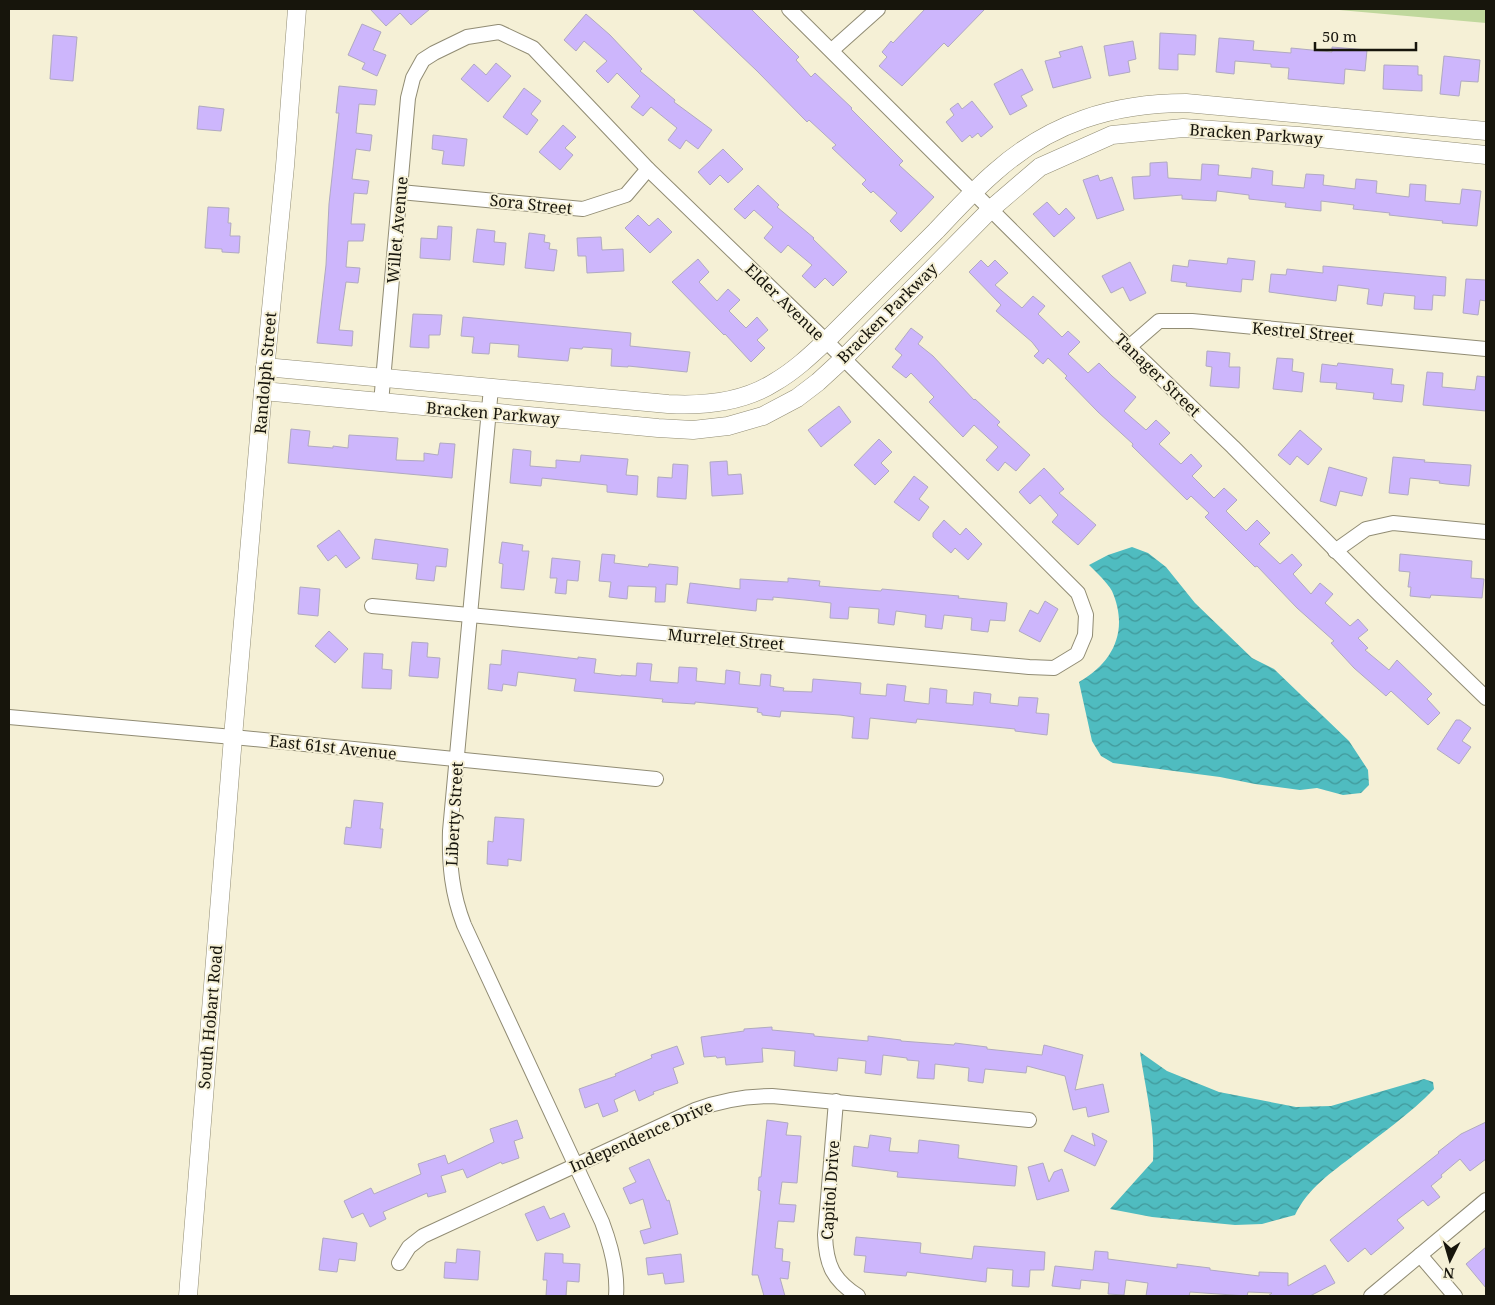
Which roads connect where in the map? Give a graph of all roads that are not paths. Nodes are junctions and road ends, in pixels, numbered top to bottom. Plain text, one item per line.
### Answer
1 (297, 9) edge
2 (789, 9) edge
3 (878, 9) edge
4 (832, 50) junction
5 (423, 60) joint
6 (1486, 132) edge
7 (1486, 155) edge
8 (648, 169) junction
9 (400, 192) junction
10 (974, 193) junction
11 (990, 209) junction
12 (826, 341) junction
13 (1128, 347) junction
14 (1486, 349) edge
15 (843, 359) junction
16 (265, 367) junction
17 (384, 378) junction
18 (491, 388) junction
19 (262, 391) junction
20 (381, 403) junction
21 (489, 412) junction
22 (1486, 532) edge
23 (1335, 551) junction
24 (372, 606) dead end
25 (469, 615) junction
26 (1077, 654) joint
27 (1486, 698) edge
28 (9, 717) edge
29 (233, 737) junction
30 (456, 760) junction
31 (656, 779) dead end
32 (836, 1101) junction
33 (1029, 1120) dead end
34 (576, 1165) junction
35 (1486, 1200) edge
36 (1420, 1255) junction
37 (399, 1263) dead end
38 (188, 1296) edge
39 (616, 1296) edge
40 (858, 1296) edge
41 (1371, 1296) edge
42 (1455, 1296) edge

1 - 16 street, Randolph Street
2 - 4 street, Tanager Street
3 - 4 street
4 - 10 street, Tanager Street
5 - 8 street, Elder Avenue
5 - 9 street, Willet Avenue
6 - 10 street, Bracken Parkway
7 - 11 street, Bracken Parkway
8 - 9 street, Sora Street
8 - 12 street, Elder Avenue
9 - 17 street, Willet Avenue
10 - 11 street, Tanager Street
10 - 12 street, Bracken Parkway
11 - 13 street, Tanager Street
11 - 15 street, Bracken Parkway
12 - 15 street, Elder Avenue
12 - 18 street, Bracken Parkway
13 - 14 street, Kestrel Street
13 - 23 street, Tanager Street
15 - 21 street, Bracken Parkway
15 - 26 street, Elder Avenue
16 - 17 street, Bracken Parkway
16 - 19 street, Randolph Street
17 - 18 street, Bracken Parkway
17 - 20 street, Willet Avenue
18 - 21 street, Liberty Street
19 - 20 street, Bracken Parkway
19 - 29 street, Randolph Street
20 - 21 street, Bracken Parkway
21 - 25 street, Liberty Street
22 - 23 street
23 - 27 street, Tanager Street
24 - 25 street, Murrelet Street
25 - 26 street, Murrelet Street
25 - 30 street, Liberty Street
28 - 29 street, East 61st Avenue
29 - 30 street, East 61st Avenue
29 - 38 street, South Hobart Road
30 - 31 street, East 61st Avenue
30 - 34 street, Liberty Street
32 - 33 street, Independence Drive
32 - 34 street, Independence Drive
32 - 40 street, Capitol Drive
34 - 37 street, Independence Drive
34 - 39 street, Liberty Street
35 - 36 street
36 - 41 street
36 - 42 street

